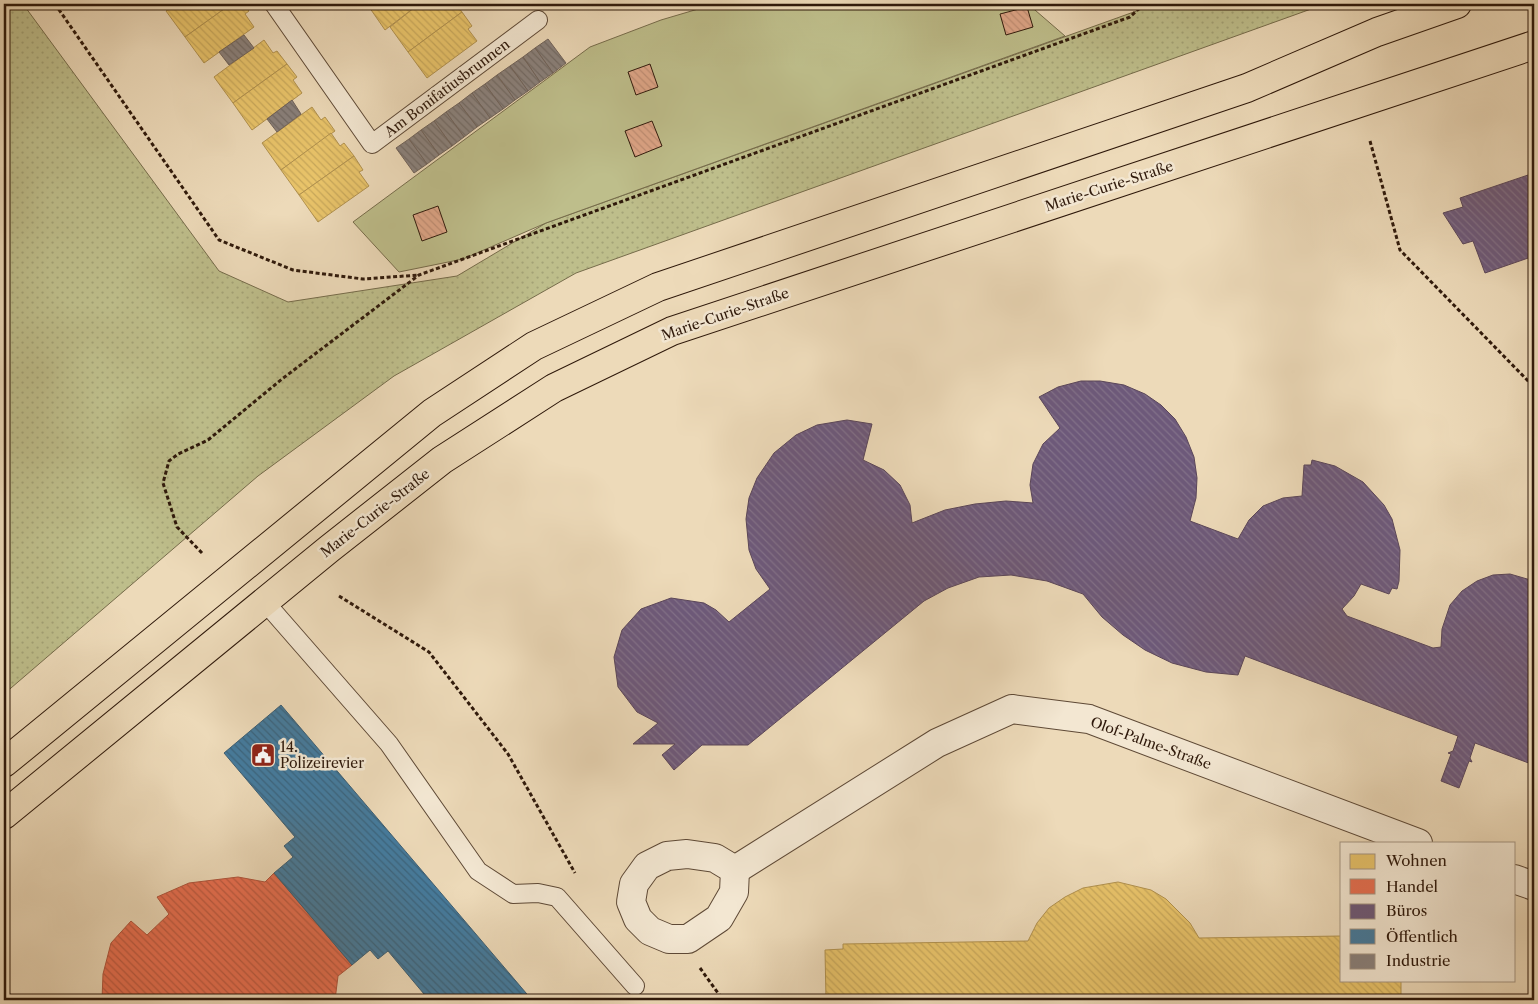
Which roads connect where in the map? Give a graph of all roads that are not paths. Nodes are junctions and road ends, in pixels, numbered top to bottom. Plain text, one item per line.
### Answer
1 (274, 4) edge
2 (1457, 4) edge
3 (538, 20) dead end
4 (1534, 45) edge
5 (265, 602) junction
6 (4, 763) edge
7 (4, 815) edge
8 (1415, 842) edge
9 (735, 870) dead end
10 (1516, 880) edge
11 (1534, 886) edge
12 (635, 986) dead end

1 - 3 lane, Am Bonifatiusbrunnen
2 - 6 main road
4 - 5 main road, Marie-Curie-Straße
5 - 7 main road, Marie-Curie-Straße
5 - 12 lane
8 - 9 street, Olof-Palme-Straße
10 - 11 street

